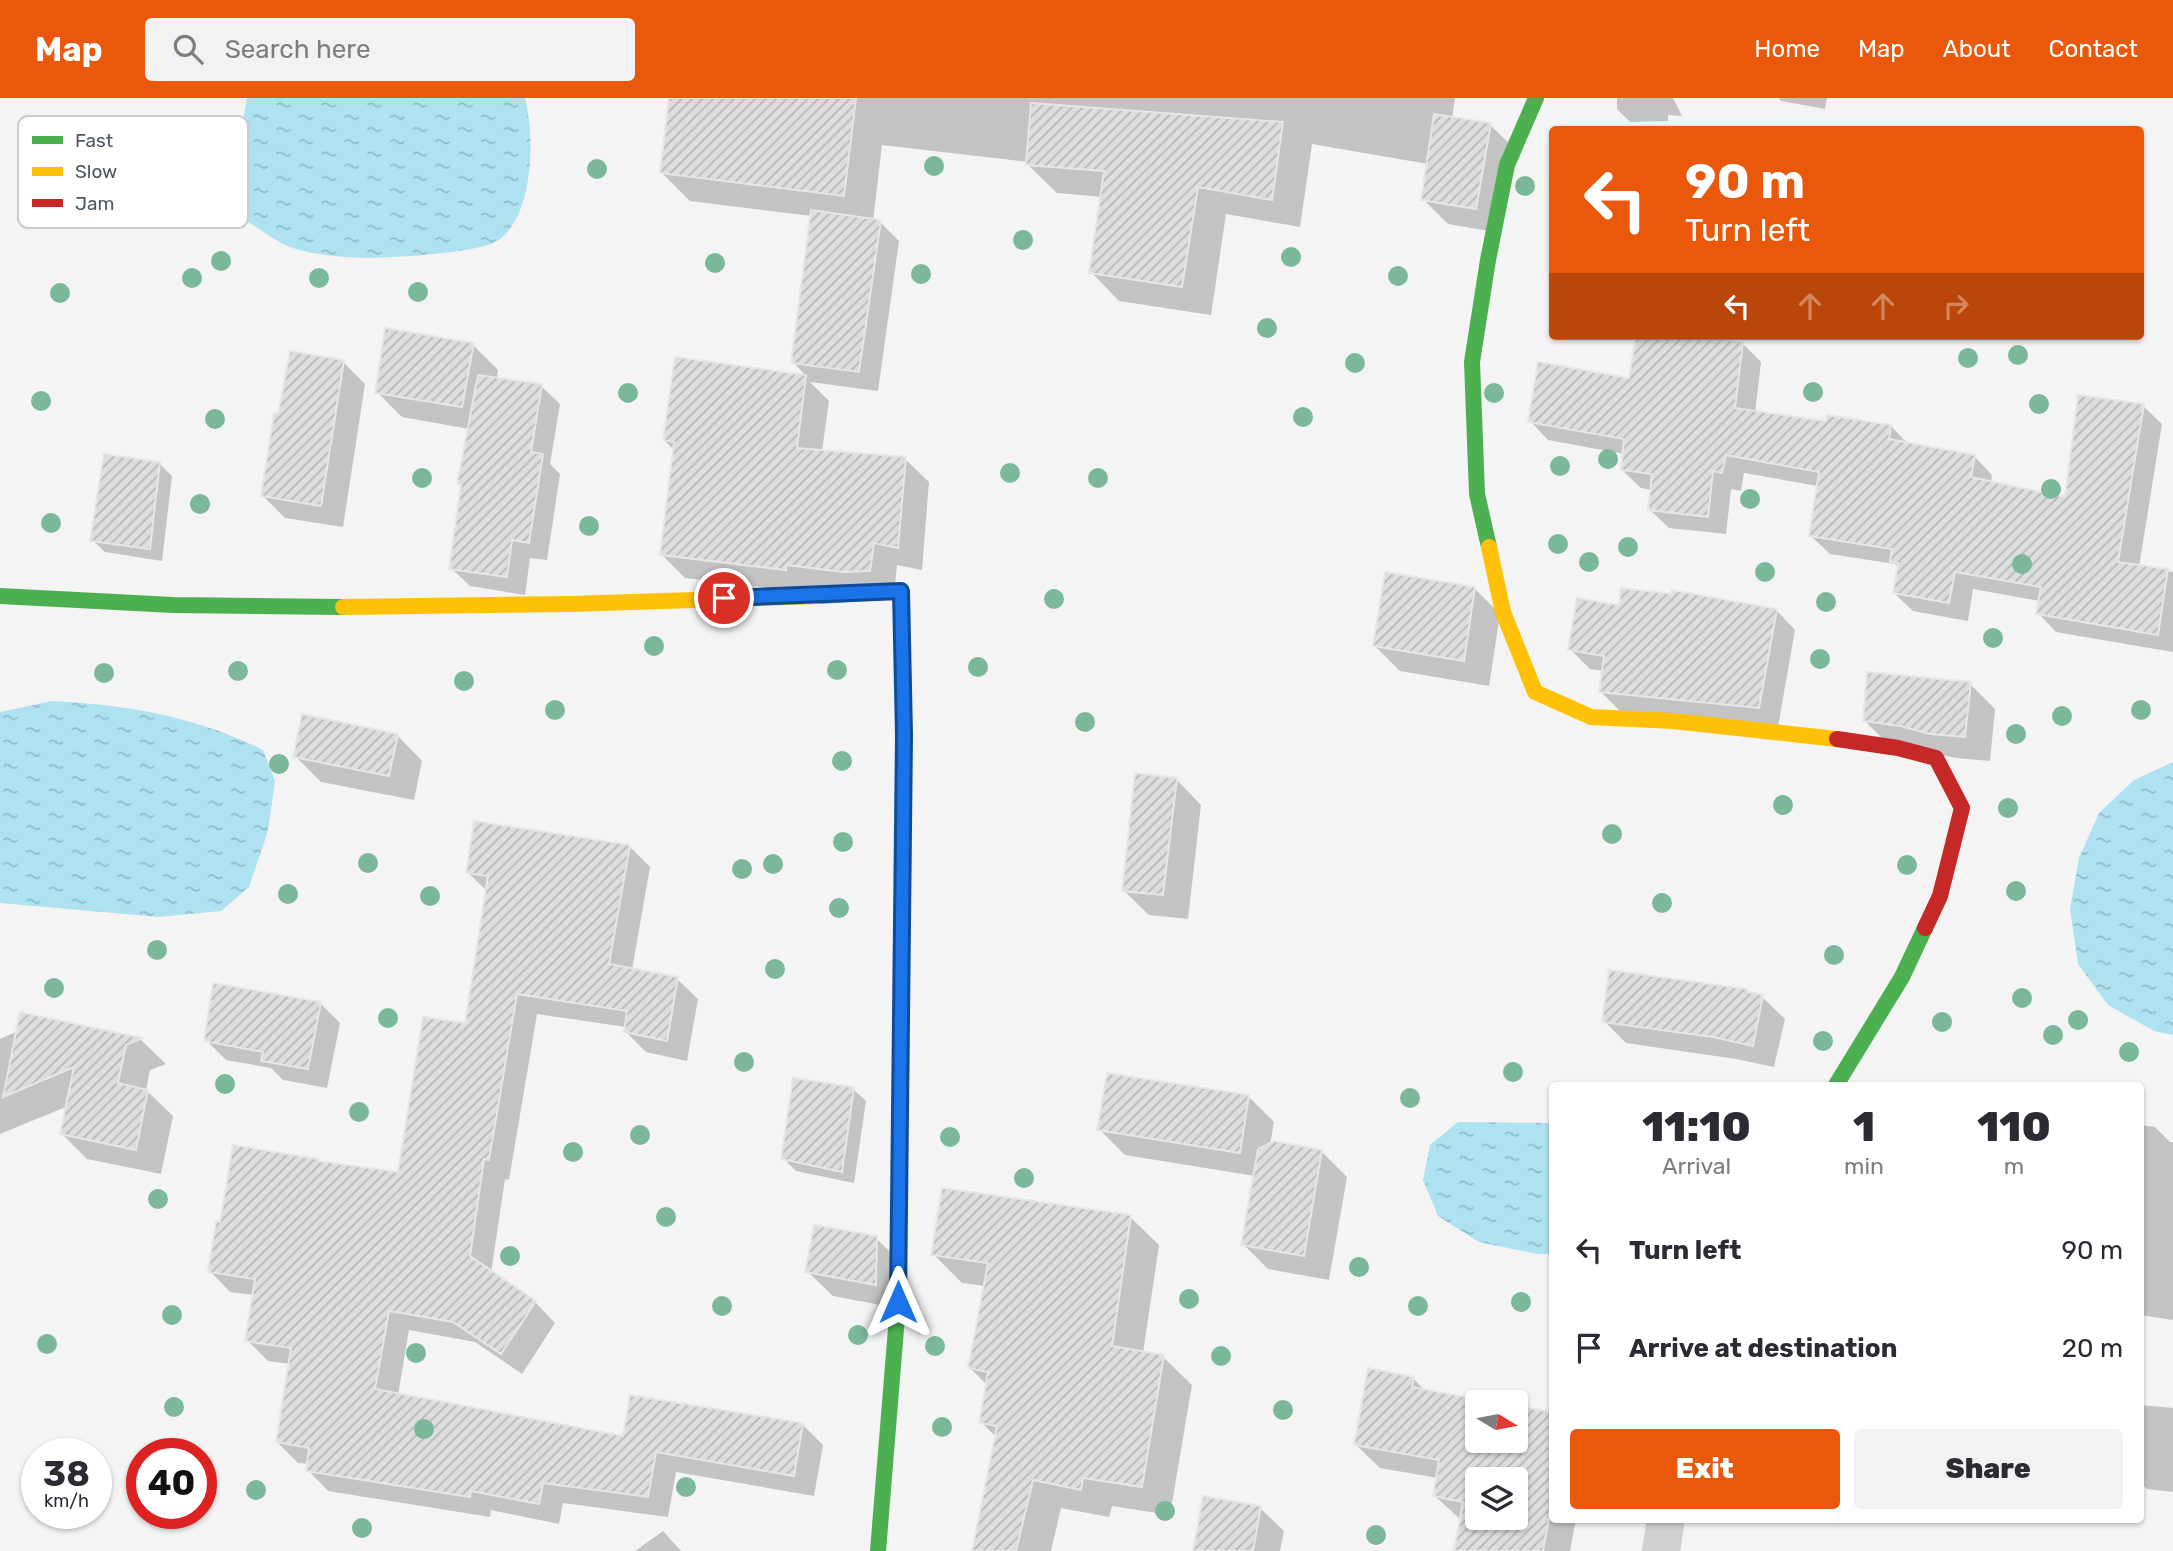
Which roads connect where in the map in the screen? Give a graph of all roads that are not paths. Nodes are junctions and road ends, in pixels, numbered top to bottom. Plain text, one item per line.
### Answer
1 (1536, 98) edge
2 (0, 596) edge
3 (1838, 1082) edge
4 (1665, 1523) edge
5 (878, 1551) edge
6 (1661, 1551) edge

1 - 3 street
2 - 5 street
4 - 6 street

